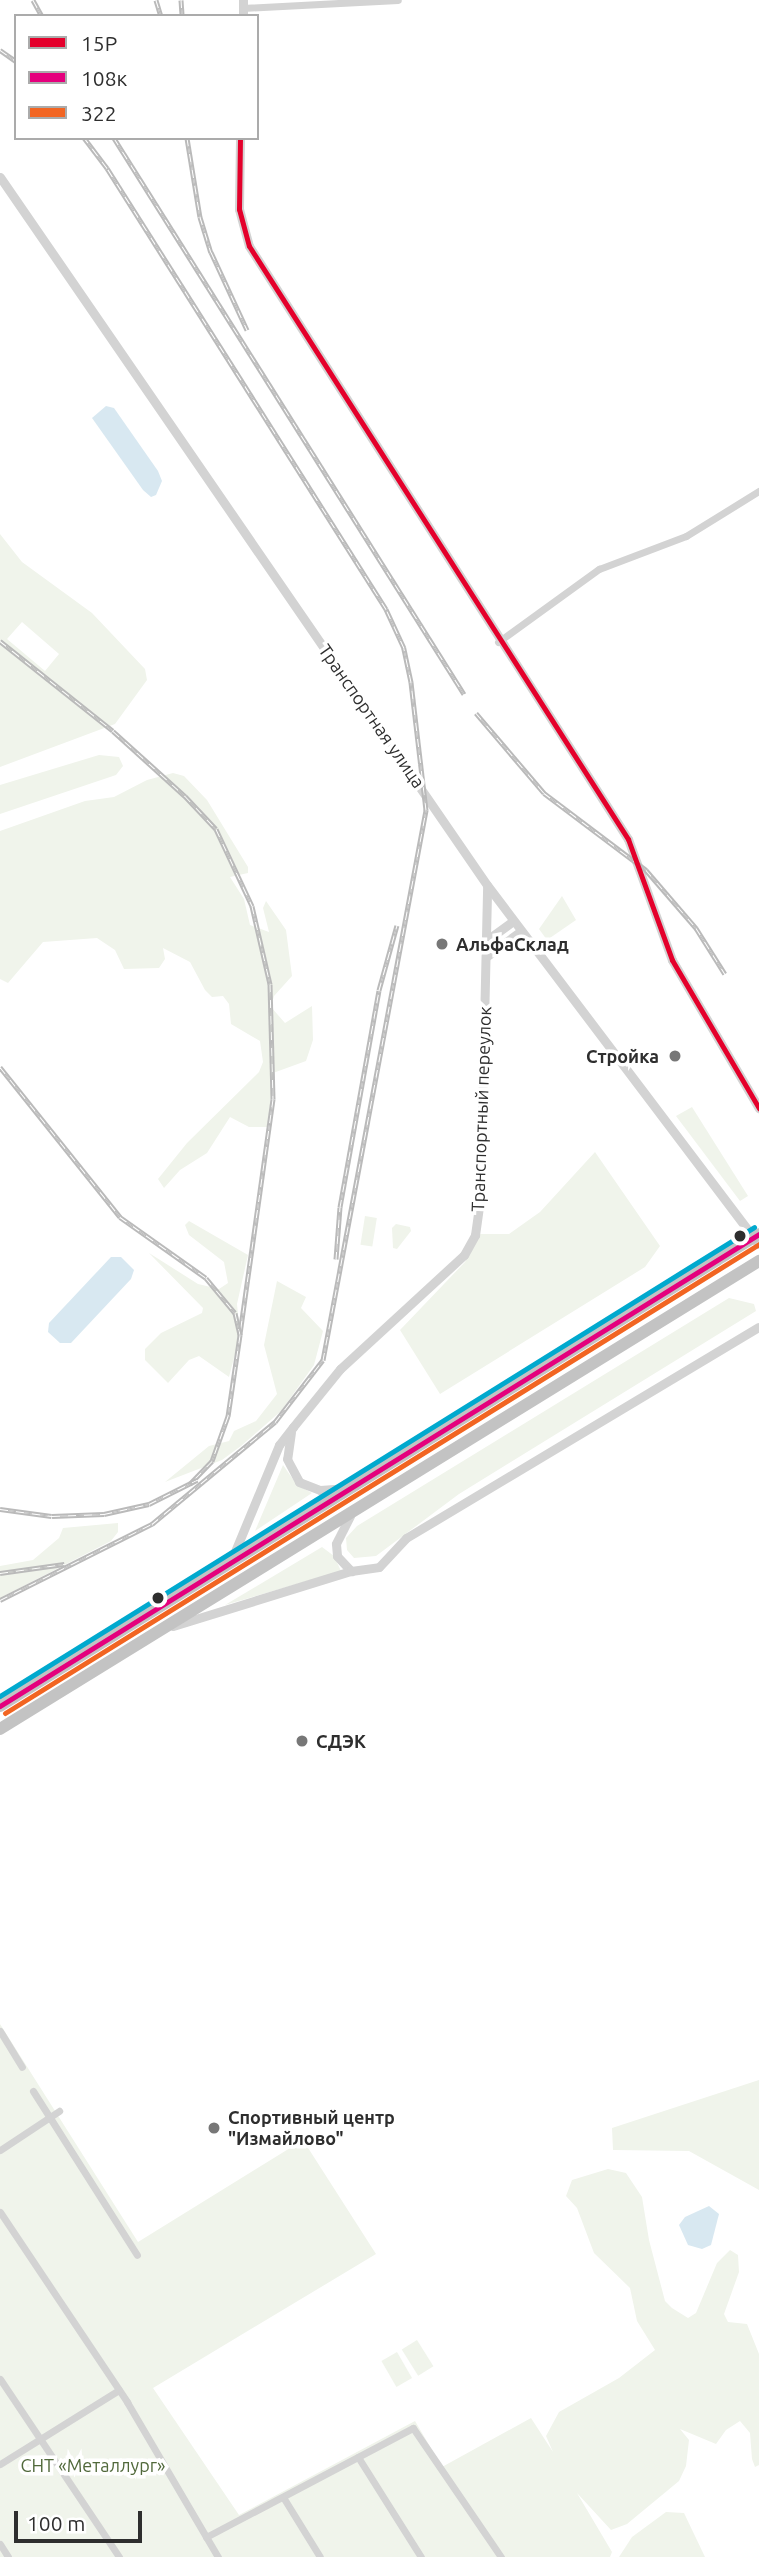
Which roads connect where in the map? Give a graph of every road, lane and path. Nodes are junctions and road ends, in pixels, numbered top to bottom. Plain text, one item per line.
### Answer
1 (398, 0) edge
2 (243, 8) edge
3 (240, 140) edge
4 (0, 177) edge
5 (759, 491) edge
6 (498, 642) junction
7 (487, 885) junction
8 (513, 921) junction
9 (521, 931) junction
10 (487, 940) junction
11 (486, 958) junction
12 (759, 1108) edge
13 (759, 1234) edge
14 (759, 1244) edge
15 (759, 1261) edge
16 (759, 1327) edge
17 (293, 1426) junction
18 (355, 1488) junction
19 (353, 1513) junction
20 (228, 1565) junction
21 (351, 1570) junction
22 (162, 1630) junction
23 (0, 1706) edge
24 (0, 1729) edge
25 (0, 2031) edge
26 (22, 2067) dead end
27 (33, 2091) dead end
28 (59, 2111) dead end
29 (50, 2116) junction
30 (0, 2150) edge
31 (0, 2212) edge
32 (137, 2255) dead end
33 (0, 2379) edge
34 (119, 2390) junction
35 (38, 2440) junction
36 (358, 2457) junction
37 (0, 2464) edge
38 (283, 2497) junction
39 (206, 2537) junction
40 (0, 2544) edge
41 (8, 2557) edge
42 (119, 2557) edge
43 (218, 2557) edge
44 (320, 2557) edge
45 (421, 2557) edge
46 (501, 2557) edge

1 - 2 street
3 - 6 street
4 - 7 street, Транспортная улица
5 - 6 street
6 - 12 street
7 - 8 street, Транспортная улица
7 - 10 street, Транспортный переулок
8 - 9 street, Транспортная улица
8 - 10 street
9 - 11 street
9 - 14 street, Транспортная улица
10 - 11 street, Транспортный переулок
11 - 17 street, Транспортный переулок
13 - 18 highway, bridge
15 - 19 highway
16 - 21 street
17 - 18 street
17 - 20 street, Транспортный переулок
18 - 20 highway
19 - 21 street
19 - 22 highway
20 - 23 highway
21 - 22 street
22 - 24 highway
25 - 26 street
27 - 29 street
28 - 29 street
29 - 30 street
29 - 32 street
31 - 34 street
33 - 35 street
34 - 35 street
34 - 39 street
35 - 37 street
35 - 42 street
36 - 38 street
36 - 45 street
36 - 46 street
38 - 39 street
38 - 44 street
39 - 43 street
40 - 41 street

